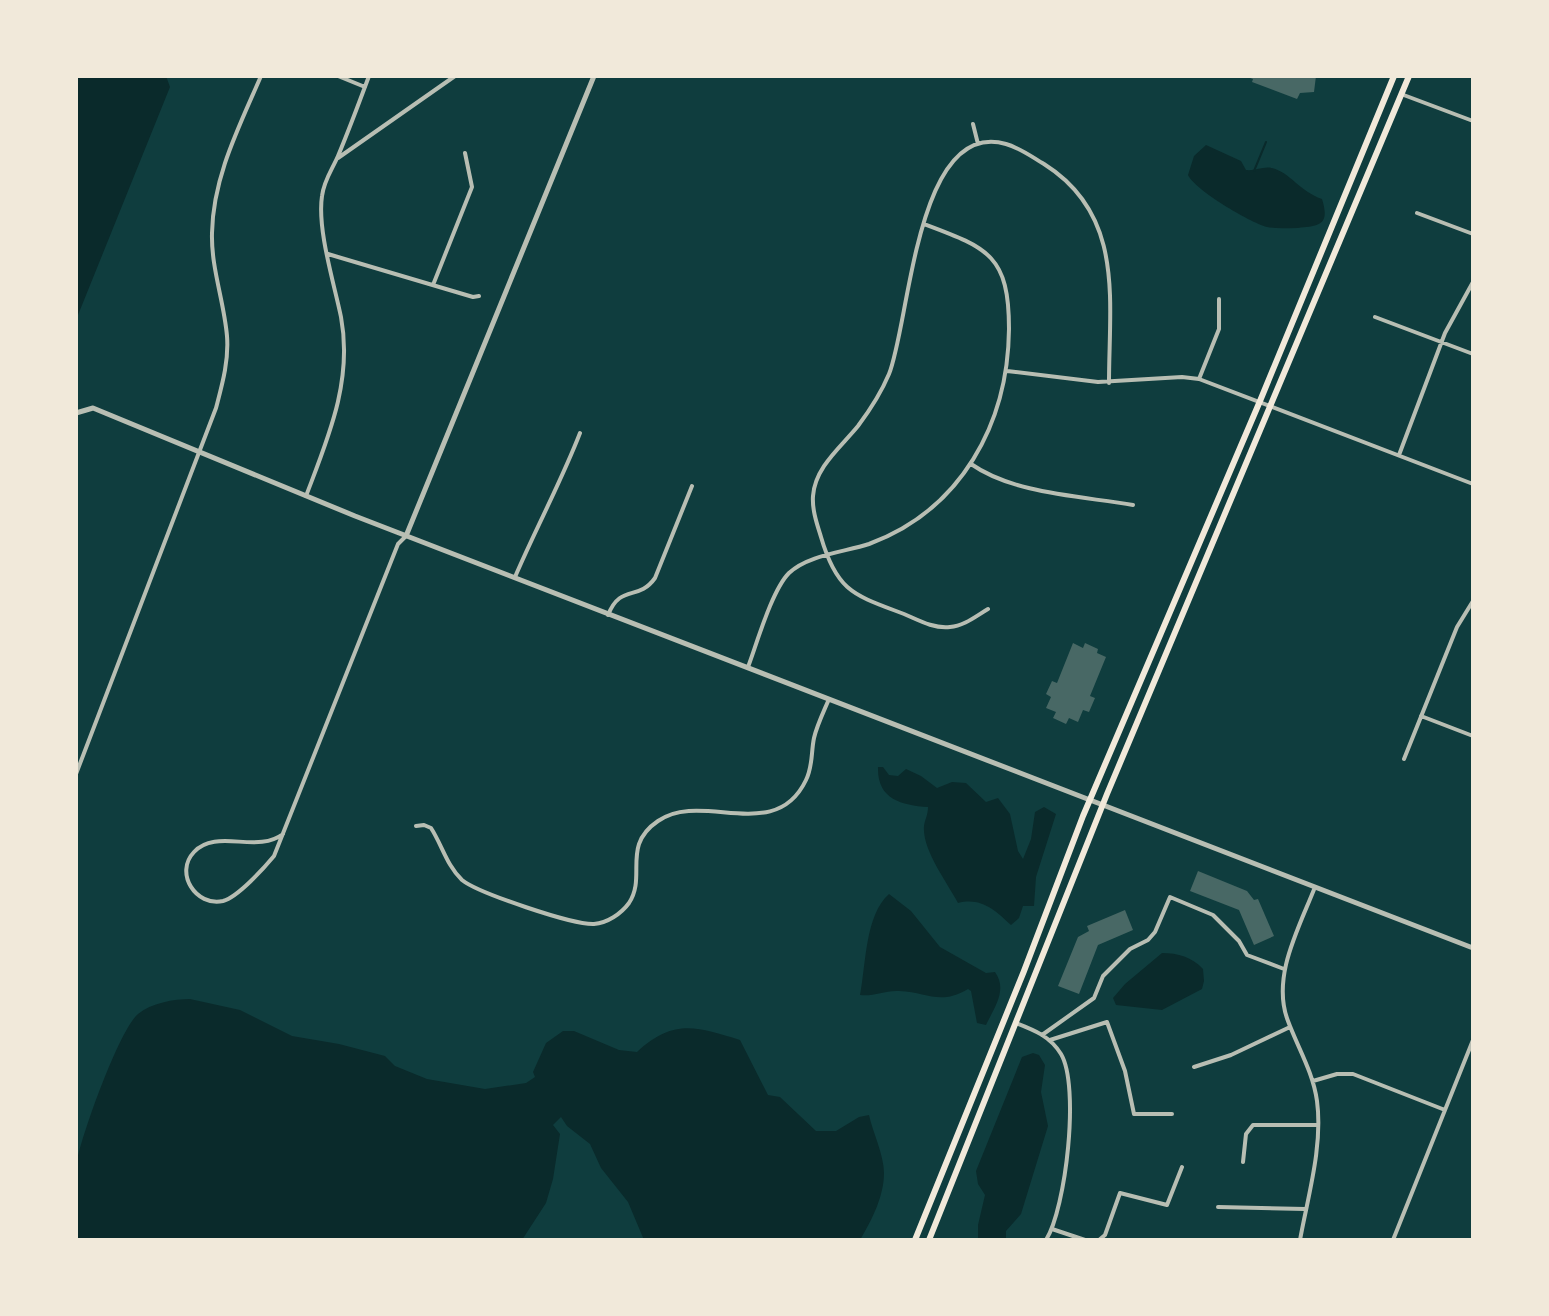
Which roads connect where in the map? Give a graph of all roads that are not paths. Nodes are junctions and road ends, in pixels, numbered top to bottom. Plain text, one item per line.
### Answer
1 (261, 76) edge
2 (338, 76) edge
3 (369, 76) edge
4 (455, 76) edge
5 (594, 76) edge
6 (1394, 76) edge
7 (1409, 76) edge
8 (365, 87) junction
9 (1401, 94) junction
10 (1473, 121) edge
11 (973, 124) dead end
12 (978, 144) junction
13 (465, 153) dead end
14 (336, 160) junction
15 (1417, 213) dead end
16 (924, 224) junction
17 (1473, 234) edge
18 (328, 254) junction
19 (1473, 282) edge
20 (433, 285) junction
21 (479, 296) dead end
22 (1219, 299) dead end
23 (1375, 317) dead end
24 (1442, 342) junction
25 (1473, 354) edge
26 (1007, 371) junction
27 (1199, 379) junction
28 (1109, 383) junction
29 (1260, 401) junction
30 (1271, 406) junction
31 (76, 413) edge
32 (580, 433) dead end
33 (199, 452) junction
34 (1399, 455) junction
35 (971, 464) junction
36 (1473, 484) edge
37 (692, 486) dead end
38 (306, 496) junction
39 (1133, 505) dead end
40 (406, 536) junction
41 (827, 556) junction
42 (515, 577) junction
43 (1473, 601) edge
44 (988, 609) dead end
45 (608, 615) junction
46 (748, 667) junction
47 (829, 699) junction
48 (1421, 716) junction
49 (1473, 736) edge
50 (1404, 759) dead end
51 (76, 774) edge
52 (1090, 802) junction
53 (1102, 806) junction
54 (416, 826) dead end
55 (283, 834) junction
56 (1315, 887) junction
57 (1473, 948) edge
58 (1285, 970) junction
59 (1016, 1023) junction
60 (1290, 1027) junction
61 (1042, 1035) junction
62 (1050, 1040) junction
63 (1473, 1040) edge
64 (1194, 1067) dead end
65 (1313, 1081) junction
66 (1445, 1110) junction
67 (1172, 1114) dead end
68 (1318, 1125) junction
69 (1243, 1162) dead end
70 (1182, 1167) dead end
71 (1218, 1207) dead end
72 (1305, 1209) junction
73 (1052, 1229) junction
74 (915, 1240) edge
75 (929, 1240) edge
76 (1046, 1240) edge
77 (1085, 1240) edge
78 (1099, 1240) edge
79 (1300, 1240) edge
80 (1393, 1240) edge

1 - 33 street
2 - 8 street
3 - 8 street
4 - 14 street
5 - 40 street
6 - 29 main road
7 - 9 main road
8 - 14 street
9 - 10 street
9 - 30 main road
11 - 12 street
12 - 16 street
12 - 28 street
13 - 20 street
14 - 18 street
15 - 17 street
16 - 26 street
16 - 41 street
18 - 20 street
18 - 38 street
19 - 24 street
20 - 21 street
22 - 27 street
23 - 24 street
24 - 25 street
24 - 34 street
26 - 28 street
26 - 35 street
27 - 28 street
27 - 29 street
29 - 30 street
29 - 52 main road
30 - 34 street
30 - 53 main road
31 - 33 street
32 - 42 street
33 - 38 street
33 - 51 street
34 - 36 street
35 - 39 street
35 - 41 street
37 - 45 street
38 - 40 street
40 - 42 street
40 - 55 street
41 - 44 street
41 - 46 street
42 - 45 street
43 - 48 street
45 - 46 street
46 - 47 street
47 - 52 street
47 - 54 street
48 - 49 street
48 - 50 street
52 - 53 street
52 - 74 main road
53 - 56 street
53 - 59 main road
55 - 55 street
56 - 57 street
56 - 58 street
58 - 60 street
58 - 61 street
59 - 61 street
59 - 75 main road
60 - 64 street
60 - 65 street
61 - 62 street
62 - 67 street
62 - 73 street
63 - 66 street
65 - 66 street
65 - 68 street
66 - 80 street
68 - 69 street
68 - 72 street
70 - 78 street
71 - 72 street
72 - 79 street
73 - 76 street
73 - 77 street

